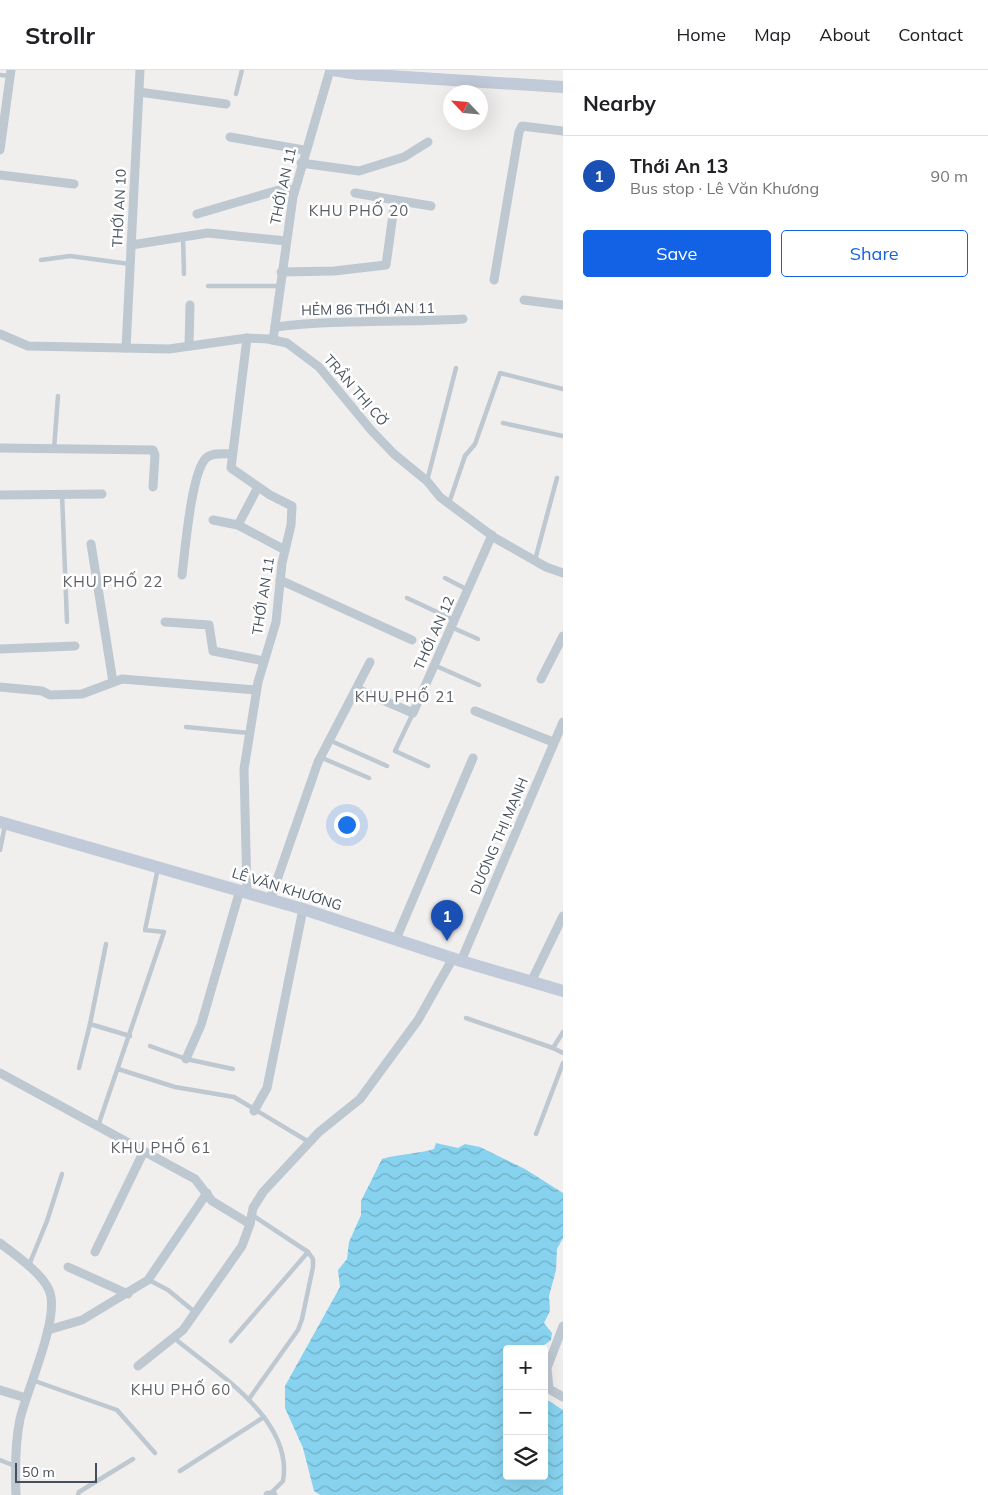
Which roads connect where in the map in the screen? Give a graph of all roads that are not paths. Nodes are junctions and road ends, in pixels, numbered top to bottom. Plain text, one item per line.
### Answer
1 (140, 70) edge
2 (242, 70) edge
3 (330, 70) edge
4 (333, 70) edge
5 (11, 73) edge
6 (0, 75) edge
7 (563, 87) edge
8 (139, 92) junction
9 (236, 94) dead end
10 (226, 104) dead end
11 (3, 123) edge
12 (563, 131) edge
13 (230, 137) dead end
14 (428, 142) dead end
15 (0, 150) edge
16 (304, 150) junction
17 (301, 163) junction
18 (0, 175) edge
19 (74, 184) dead end
20 (294, 190) junction
21 (356, 193) dead end
22 (395, 200) junction
23 (431, 206) dead end
24 (197, 214) dead end
25 (183, 236) junction
26 (286, 241) junction
27 (131, 244) junction
28 (41, 260) dead end
29 (130, 264) junction
30 (281, 272) junction
31 (184, 274) dead end
32 (494, 280) dead end
33 (208, 286) dead end
34 (279, 286) junction
35 (524, 300) dead end
36 (190, 305) dead end
37 (563, 306) edge
38 (463, 320) dead end
39 (275, 326) junction
40 (0, 334) edge
41 (247, 338) junction
42 (273, 340) junction
43 (189, 346) junction
44 (126, 348) junction
45 (456, 368) dead end
46 (563, 389) edge
47 (58, 396) dead end
48 (503, 423) dead end
49 (563, 436) edge
50 (0, 448) edge
51 (54, 449) junction
52 (232, 454) junction
53 (557, 478) dead end
54 (427, 481) junction
55 (153, 487) dead end
56 (258, 488) junction
57 (62, 494) junction
58 (102, 494) dead end
59 (0, 495) edge
60 (449, 503) junction
61 (213, 520) dead end
62 (238, 525) junction
63 (492, 535) junction
64 (91, 544) dead end
65 (285, 550) junction
66 (535, 560) junction
67 (563, 573) edge
68 (182, 575) dead end
69 (444, 578) dead end
70 (280, 580) junction
71 (468, 590) junction
72 (407, 598) dead end
73 (67, 622) dead end
74 (165, 622) dead end
75 (453, 624) junction
76 (563, 636) edge
77 (478, 639) dead end
78 (412, 640) dead end
79 (76, 646) dead end
80 (0, 649) edge
81 (264, 661) junction
82 (370, 662) dead end
83 (434, 665) junction
84 (541, 679) dead end
85 (113, 682) junction
86 (479, 685) dead end
87 (0, 688) edge
88 (357, 688) junction
89 (256, 690) junction
90 (475, 711) dead end
91 (413, 713) junction
92 (563, 722) edge
93 (186, 727) dead end
94 (249, 733) junction
95 (329, 740) junction
96 (553, 742) junction
97 (320, 757) junction
98 (473, 758) dead end
99 (387, 766) dead end
100 (428, 766) dead end
101 (368, 778) dead end
102 (3, 823) edge
103 (0, 850) edge
104 (158, 867) junction
105 (244, 891) junction
106 (270, 900) junction
107 (303, 909) junction
108 (563, 916) edge
109 (396, 939) junction
110 (106, 944) dead end
111 (457, 960) junction
112 (531, 982) junction
113 (563, 991) edge
114 (466, 1018) dead end
115 (90, 1024) junction
116 (563, 1032) edge
117 (130, 1036) junction
118 (150, 1046) dead end
119 (553, 1048) junction
120 (563, 1053) edge
121 (186, 1059) junction
122 (563, 1062) edge
123 (79, 1068) dead end
124 (118, 1069) junction
125 (233, 1069) dead end
126 (0, 1073) edge
127 (254, 1110) junction
128 (98, 1126) junction
129 (536, 1134) dead end
130 (310, 1142) junction
131 (143, 1153) junction
132 (62, 1174) dead end
133 (208, 1193) junction
134 (251, 1220) junction
135 (0, 1242) edge
136 (95, 1252) dead end
137 (308, 1252) junction
138 (29, 1265) junction
139 (68, 1267) dead end
140 (149, 1280) junction
141 (128, 1294) junction
142 (196, 1313) junction
143 (563, 1326) edge
144 (48, 1330) junction
145 (174, 1338) junction
146 (230, 1341) dead end
147 (138, 1366) dead end
148 (32, 1380) junction
149 (0, 1390) edge
150 (26, 1398) junction
151 (563, 1398) edge
152 (249, 1399) junction
153 (264, 1417) junction
154 (155, 1453) dead end
155 (133, 1459) dead end
156 (0, 1460) edge
157 (16, 1466) junction
158 (180, 1471) dead end
159 (270, 1494) edge
160 (16, 1495) edge
161 (78, 1495) edge

1 - 8 street, THỚI AN 10
2 - 9 lane
3 - 16 street, THỚI AN 11
4 - 7 main road
5 - 6 lane
5 - 11 street
8 - 10 street
8 - 27 street, THỚI AN 10
11 - 15 street
12 - 32 street
13 - 16 street
14 - 17 street
16 - 17 street, THỚI AN 11
17 - 20 street, THỚI AN 11
18 - 19 street
20 - 24 street
20 - 26 street, THỚI AN 11
21 - 22 street
22 - 23 street
22 - 30 street
25 - 26 street
25 - 27 street
25 - 31 lane
26 - 30 street, THỚI AN 11
27 - 29 street, THỚI AN 10
28 - 29 lane
29 - 44 street, THỚI AN 10
30 - 34 street, THỚI AN 11
33 - 34 lane
34 - 39 street, THỚI AN 11
35 - 37 street
36 - 43 street
38 - 39 street, HẺM 86 THỚI AN 11
39 - 42 street, THỚI AN 11
40 - 44 street, TRẦN THỊ CỜ
41 - 42 street, TRẦN THỊ CỜ
41 - 43 street, TRẦN THỊ CỜ
41 - 52 street, THỚI AN 11
42 - 54 street, TRẦN THỊ CỜ
43 - 44 street, TRẦN THỊ CỜ
45 - 54 lane
46 - 60 lane
47 - 51 lane
48 - 49 lane
50 - 51 street
51 - 55 street
52 - 56 street, THỚI AN 11
52 - 68 street
53 - 66 lane
54 - 60 street, TRẦN THỊ CỜ
56 - 62 street
56 - 65 street, THỚI AN 11
57 - 58 street
57 - 59 street
57 - 73 lane
60 - 63 street, TRẦN THỊ CỜ
61 - 62 street
62 - 65 street
63 - 66 street, TRẦN THỊ CỜ
63 - 71 street, THỚI AN 12
64 - 85 street
65 - 70 street, THỚI AN 11
66 - 67 street, TRẦN THỊ CỜ
69 - 71 lane
70 - 78 street
70 - 81 street, THỚI AN 11
71 - 75 street, THỚI AN 12
72 - 75 lane
74 - 81 street
75 - 77 lane
75 - 83 street, THỚI AN 12
76 - 84 street
79 - 80 street
81 - 89 street, THỚI AN 11
82 - 88 street
83 - 86 lane
83 - 91 street, THỚI AN 12
85 - 87 street
85 - 89 street
88 - 91 street
88 - 95 street
89 - 94 street, THỚI AN 11
90 - 96 street
91 - 100 lane
92 - 96 street, DƯƠNG THỊ MẠNH
93 - 94 lane
94 - 105 street, THỚI AN 11
95 - 97 street
95 - 99 lane
96 - 111 street, DƯƠNG THỊ MẠNH
97 - 101 lane
97 - 106 street
98 - 109 street
102 - 103 lane
102 - 104 main road, LÊ VĂN KHƯƠNG
104 - 105 main road, LÊ VĂN KHƯƠNG
104 - 117 lane
105 - 106 main road, LÊ VĂN KHƯƠNG
105 - 121 street, THỚI AN 11
106 - 107 main road, LÊ VĂN KHƯƠNG
107 - 109 main road, LÊ VĂN KHƯƠNG
107 - 127 street
108 - 112 street
109 - 111 main road, LÊ VĂN KHƯƠNG
110 - 115 lane
111 - 112 main road, LÊ VĂN KHƯƠNG
111 - 130 street, DƯƠNG THỊ MẠNH
112 - 113 main road, LÊ VĂN KHƯƠNG
114 - 119 lane
115 - 117 lane
115 - 123 lane
116 - 119 lane
117 - 124 lane
118 - 121 lane
119 - 120 lane
121 - 125 lane
122 - 129 lane
124 - 127 lane
124 - 128 lane
126 - 128 street
127 - 130 lane
128 - 131 street
130 - 134 street, DƯƠNG THỊ MẠNH
131 - 133 street
131 - 136 street
132 - 138 lane
133 - 134 street
133 - 140 street
134 - 137 lane
134 - 142 street, DƯƠNG THỊ MẠNH
135 - 138 street
137 - 146 lane
137 - 152 lane
138 - 144 street
139 - 141 street
140 - 141 street
140 - 142 lane
141 - 144 street
142 - 145 street, DƯƠNG THỊ MẠNH
143 - 151 street
144 - 148 street
145 - 147 street, DƯƠNG THỊ MẠNH
145 - 152 lane
148 - 150 street
148 - 154 lane
149 - 150 street
150 - 157 street
152 - 153 lane
153 - 158 lane
153 - 159 lane
155 - 161 lane
156 - 157 lane
157 - 160 street

